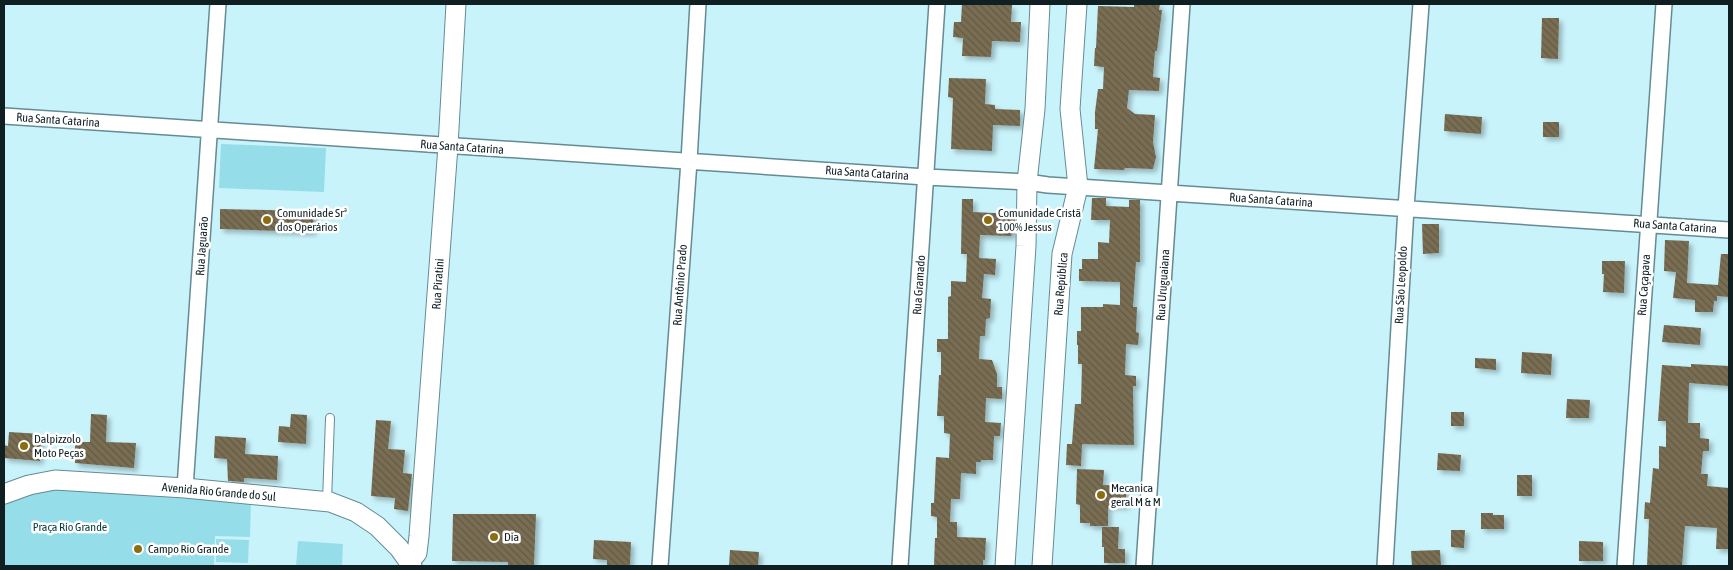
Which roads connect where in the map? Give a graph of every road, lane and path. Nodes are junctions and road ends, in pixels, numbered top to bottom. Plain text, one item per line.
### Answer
1 (218, 4) edge
2 (456, 4) edge
3 (698, 4) edge
4 (937, 4) edge
5 (1040, 4) edge
6 (1075, 4) edge
7 (1182, 4) edge
8 (1421, 4) edge
9 (1664, 4) edge
10 (4, 116) edge
11 (210, 130) junction
12 (448, 146) junction
13 (689, 161) junction
14 (926, 177) junction
15 (1027, 182) junction
16 (1078, 187) junction
17 (1170, 193) junction
18 (1406, 208) junction
19 (1648, 224) junction
20 (1729, 230) edge
21 (330, 418) dead end
22 (185, 488) junction
23 (4, 494) edge
24 (326, 501) junction
25 (410, 564) edge
26 (660, 566) edge
27 (900, 566) edge
28 (1005, 566) edge
29 (1042, 566) edge
30 (1144, 566) edge
31 (1385, 566) edge
32 (1625, 566) edge

1 - 11 street, Rua Jaguarão
2 - 12 street, Rua Piratini
3 - 13 street, Rua Antônio Prado
4 - 14 street, Rua Gramado
5 - 15 street
6 - 16 street, Rua República
7 - 17 street, Rua Uruguaiana
8 - 18 street, Rua São Leopoldo
9 - 19 street, Rua Caçapava
10 - 11 street, Rua Santa Catarina
11 - 12 street, Rua Santa Catarina
11 - 22 street, Rua Jaguarão
12 - 13 street, Rua Santa Catarina
12 - 25 street, Rua Piratini
13 - 14 street, Rua Santa Catarina
13 - 26 street, Rua Antônio Prado
14 - 15 street, Rua Santa Catarina
14 - 27 street, Rua Gramado
15 - 16 street, Rua Santa Catarina
15 - 28 street
16 - 17 street, Rua Santa Catarina
16 - 29 street, Rua República
17 - 18 street, Rua Santa Catarina
17 - 30 street, Rua Uruguaiana
18 - 19 street, Rua Santa Catarina
18 - 31 street, Rua São Leopoldo
19 - 20 street, Rua Santa Catarina
19 - 32 street, Rua Caçapava
21 - 24 lane
22 - 23 street, Avenida Rio Grande do Sul
22 - 24 street, Avenida Rio Grande do Sul
24 - 25 street, Avenida Rio Grande do Sul

